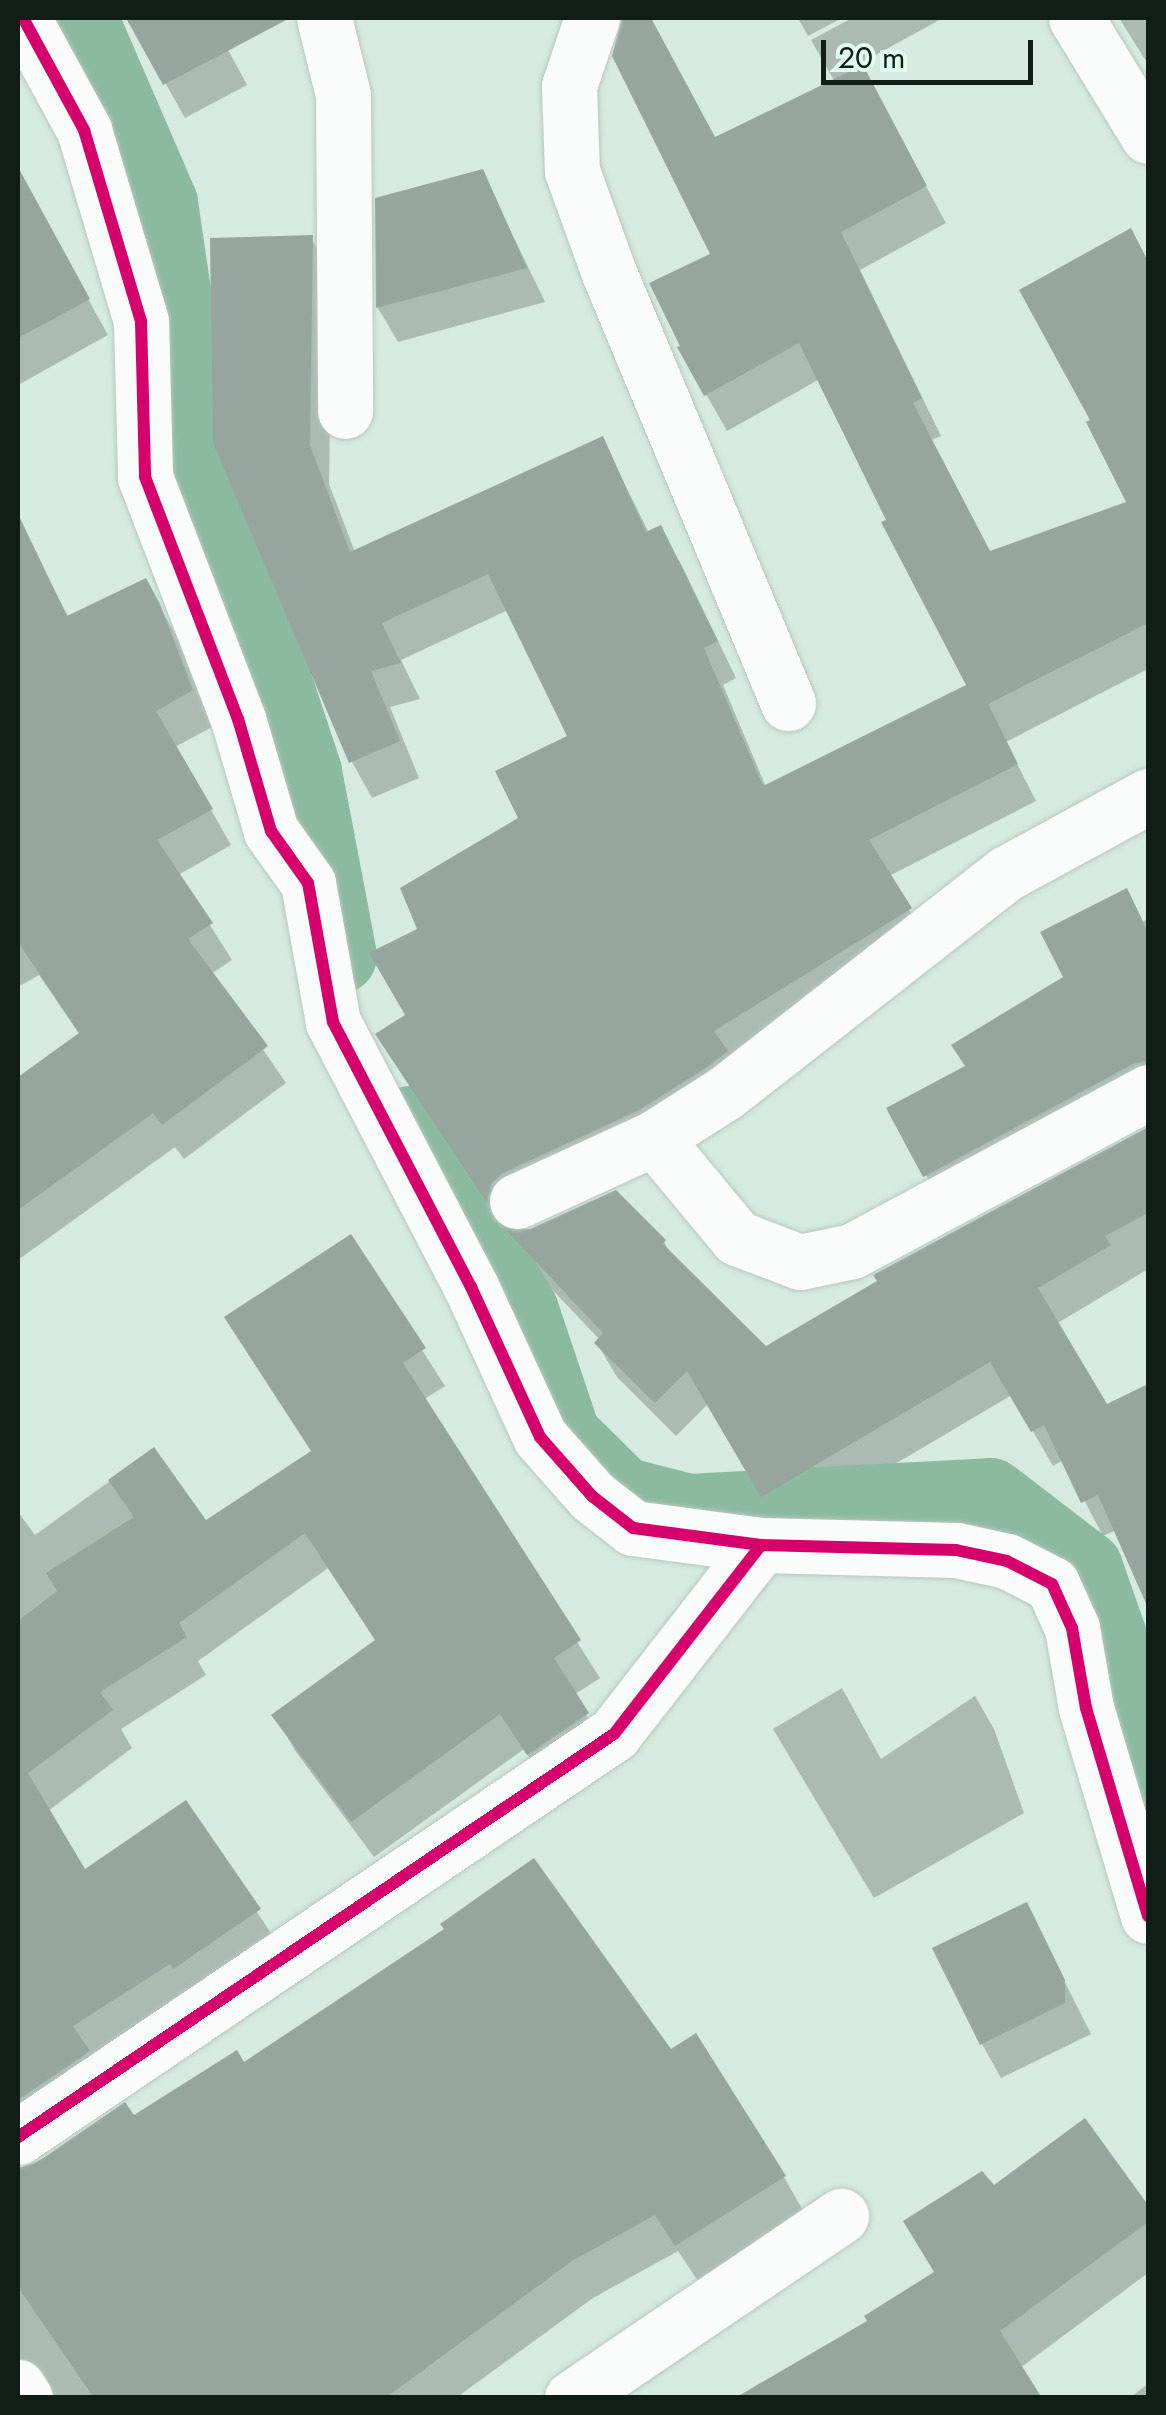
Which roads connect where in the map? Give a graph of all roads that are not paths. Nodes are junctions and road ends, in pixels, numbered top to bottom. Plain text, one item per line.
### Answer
1 (23, 18) edge
2 (324, 18) edge
3 (592, 18) edge
4 (1076, 18) edge
5 (1148, 136) edge
6 (345, 410) dead end
7 (788, 703) dead end
8 (1148, 796) edge
9 (1148, 1092) edge
10 (654, 1138) junction
11 (517, 1202) dead end
12 (761, 1545) junction
13 (1148, 1916) edge
14 (18, 2137) edge
15 (841, 2216) dead end
16 (18, 2387) edge
17 (25, 2398) edge
18 (572, 2398) edge

1 - 12 street
2 - 6 street
3 - 7 street
4 - 5 street
8 - 10 street
9 - 10 street
10 - 11 street
12 - 13 street
12 - 14 street
15 - 18 street
16 - 17 street

